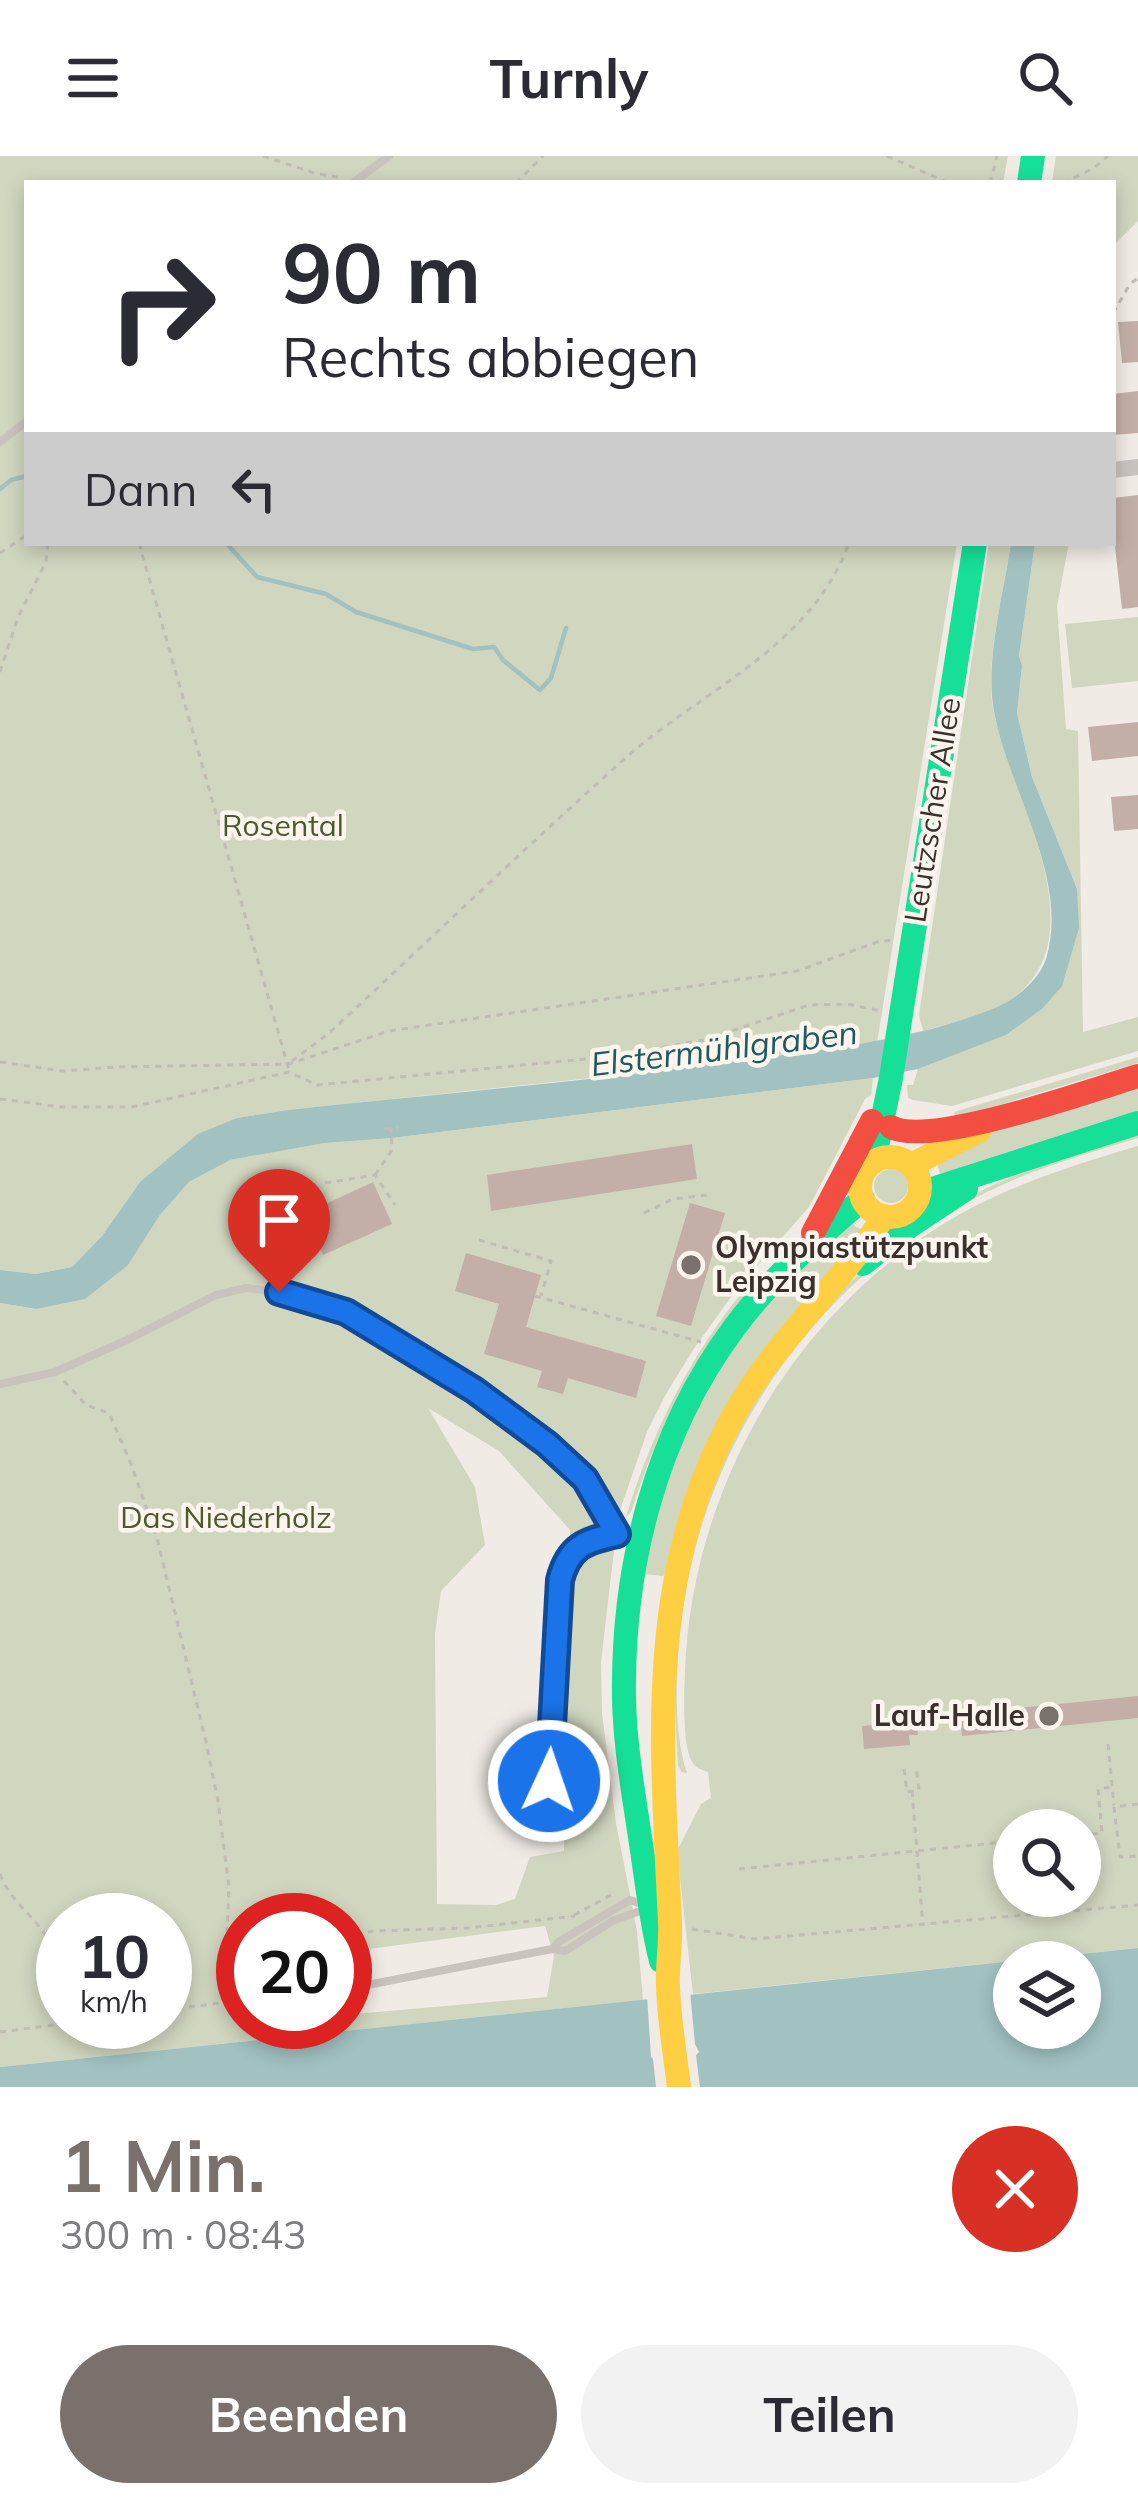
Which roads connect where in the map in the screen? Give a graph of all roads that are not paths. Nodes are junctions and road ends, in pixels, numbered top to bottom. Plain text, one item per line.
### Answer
1 (389, 156) edge
2 (357, 180) edge
3 (24, 423) edge
4 (0, 442) edge
5 (975, 546) edge
6 (1138, 1076) edge
7 (890, 1078) junction
8 (1019, 1112) junction
9 (1138, 1124) edge
10 (892, 1127) junction
11 (893, 1161) junction
12 (988, 1175) junction
13 (920, 1193) junction
14 (863, 1199) junction
15 (884, 1216) junction
16 (772, 1281) junction
17 (826, 1295) junction
18 (0, 1384) edge
19 (627, 1538) junction
20 (632, 1581) junction
21 (670, 1588) junction
22 (652, 1783) junction
23 (547, 1821) dead end
24 (664, 1919) junction
25 (372, 1984) edge
26 (679, 2087) edge

1 - 2 lane
3 - 4 lane
5 - 7 main road, Leutzscher Allee
6 - 8 main road
7 - 10 main road, Leutzscher Allee
7 - 11 main road, Leutzscher Allee
7 - 16 main road, Leutzscher Allee
8 - 10 main road
8 - 11 main road
9 - 12 main road
10 - 11 main road, Leutzscher Allee
11 - 13 main road
11 - 14 main road
12 - 13 main road
12 - 17 main road
13 - 15 main road
14 - 15 main road
14 - 16 main road
15 - 17 main road
16 - 19 main road
17 - 21 main road
18 - 19 lane
19 - 20 main road
19 - 23 lane
20 - 21 main road
20 - 22 main road
21 - 22 main road
22 - 24 main road
24 - 25 lane
24 - 26 main road

